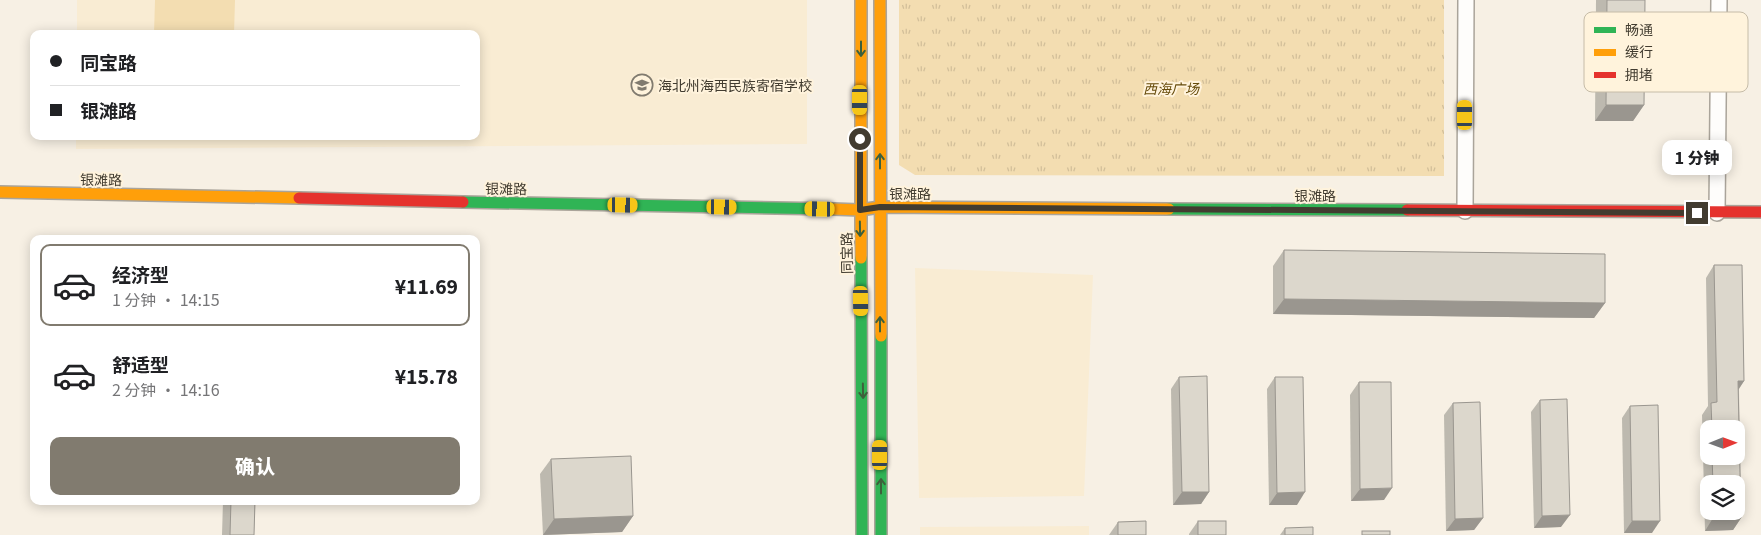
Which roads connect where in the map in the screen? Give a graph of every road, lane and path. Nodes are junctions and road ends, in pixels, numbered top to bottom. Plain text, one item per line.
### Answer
1 (861, 0) edge
2 (880, 0) edge
3 (1466, 0) edge
4 (1718, 92) edge
5 (0, 192) edge
6 (880, 207) junction
7 (860, 210) junction
8 (1465, 211) junction
9 (1761, 212) edge
10 (1717, 213) junction
11 (862, 535) edge
12 (880, 535) edge

1 -> 7 street, 同宝路
6 -> 2 street
3 - 8 street
4 - 10 street
5 - 7 street, 银滩路
6 - 7 street, 银滩路
6 - 8 street, 银滩路
12 -> 6 street
7 -> 11 street, 同宝路
8 - 10 street, 银滩路
9 - 10 street, 银滩路

